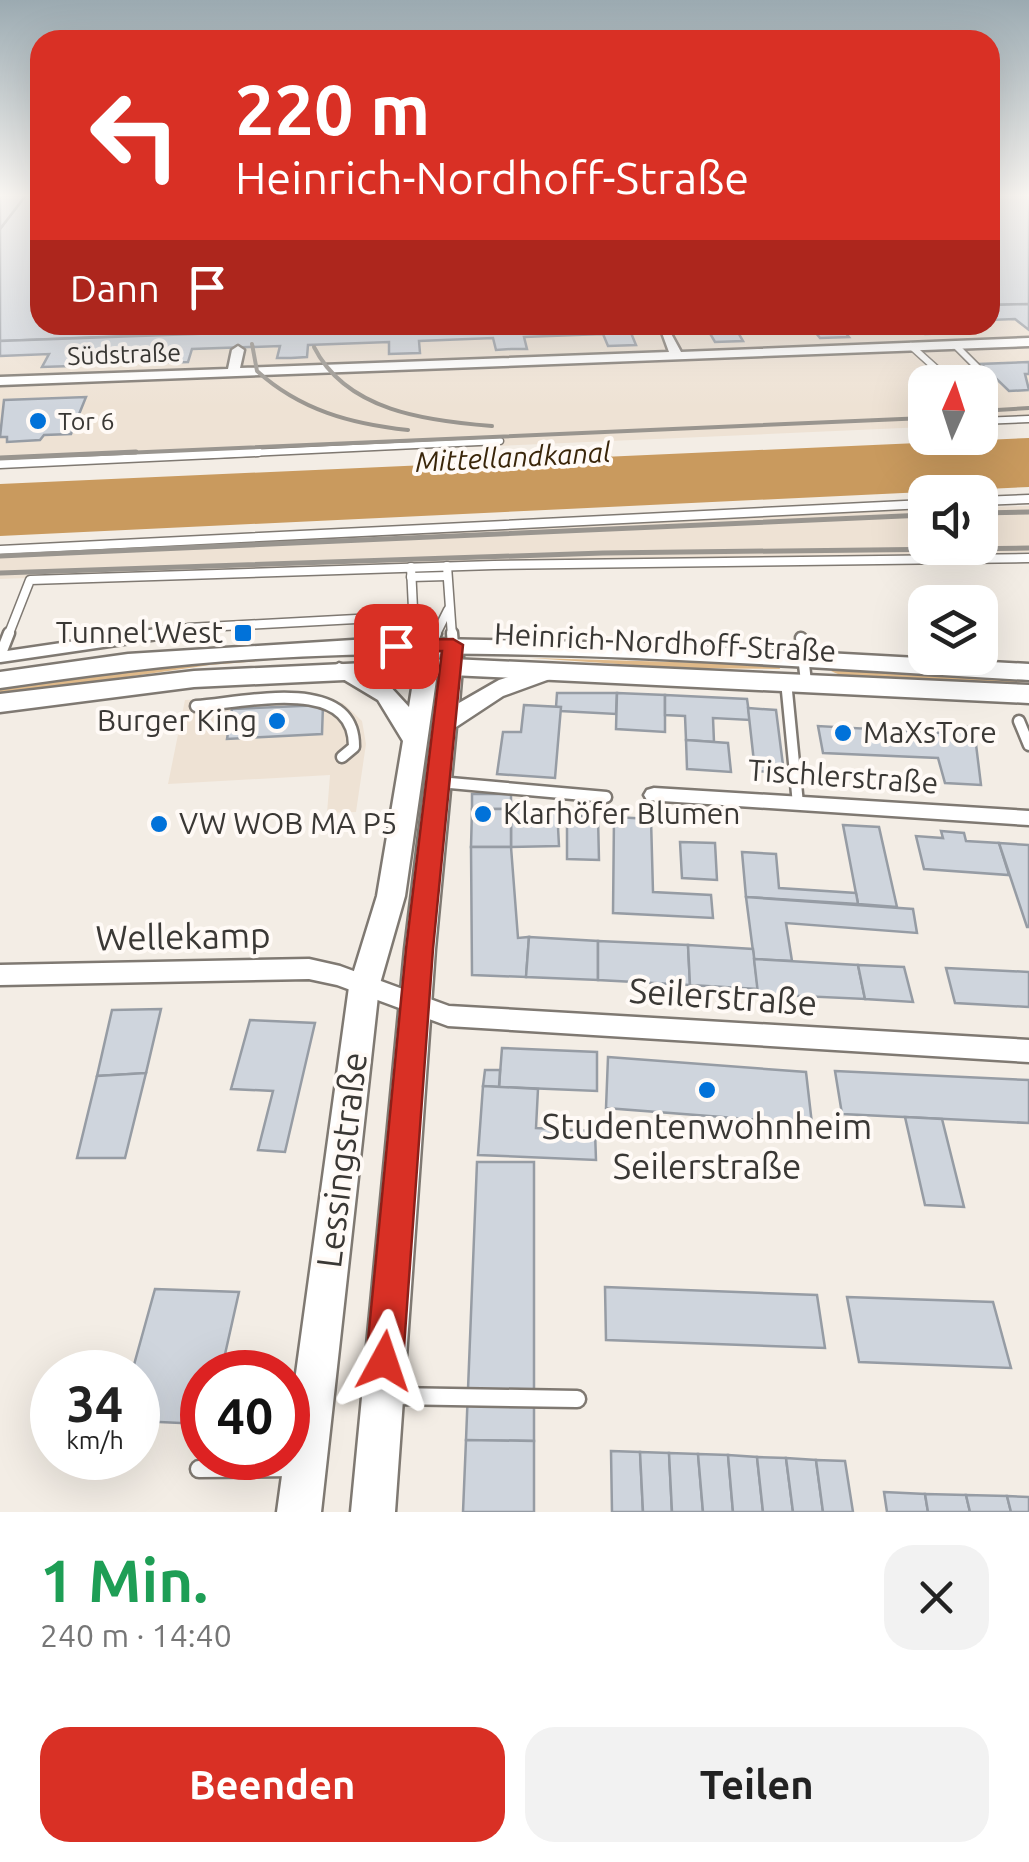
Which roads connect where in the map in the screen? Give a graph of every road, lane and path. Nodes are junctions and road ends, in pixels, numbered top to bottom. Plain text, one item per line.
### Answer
1 (667, 335) edge
2 (1029, 342) edge
3 (955, 345) junction
4 (911, 346) junction
5 (238, 350) dead end
6 (678, 355) junction
7 (929, 365) edge
8 (975, 365) edge
9 (233, 372) junction
10 (0, 381) edge
11 (1029, 418) edge
12 (998, 420) edge
13 (500, 442) dead end
14 (0, 464) edge
15 (1029, 498) edge
16 (998, 500) edge
17 (908, 505) edge
18 (0, 550) edge
19 (1029, 558) edge
20 (447, 571) junction
21 (411, 572) junction
22 (448, 610) junction
23 (440, 656) junction
24 (0, 657) edge
25 (799, 665) junction
26 (560, 669) junction
27 (339, 670) junction
28 (1029, 672) edge
29 (0, 680) edge
30 (0, 703) edge
31 (196, 706) dead end
32 (1024, 708) edge
33 (445, 724) junction
34 (416, 741) junction
35 (1029, 746) edge
36 (342, 757) dead end
37 (438, 782) junction
38 (654, 795) dead end
39 (606, 797) dead end
40 (798, 804) junction
41 (1029, 818) edge
42 (0, 975) edge
43 (364, 987) junction
44 (415, 1002) junction
45 (1029, 1051) edge
46 (382, 1396) junction
47 (577, 1400) dead end
48 (310, 1419) edge
49 (303, 1480) edge
50 (299, 1512) edge
51 (373, 1512) edge

1 - 6 street
2 - 3 street, Südstraße
3 - 4 street, Südstraße
3 - 8 lane
4 - 6 street, Südstraße
4 - 7 lane
5 - 9 street
6 - 9 street, Südstraße
9 - 10 street, Südstraße
11 - 12 lane
13 - 14 lane
15 - 16 lane
17 - 18 lane
19 - 20 lane
20 - 21 lane
20 - 22 lane
21 - 24 lane
21 - 24 lane
22 - 23 lane
22 - 23 lane
23 - 25 main road, Heinrich-Nordhoff-Straße
23 - 26 main road, Heinrich-Nordhoff-Straße
23 - 27 main road, Heinrich-Nordhoff-Straße
23 - 29 main road, Heinrich-Nordhoff-Straße
23 - 33 street, Lessingstraße
23 - 34 street, Lessingstraße
25 - 26 main road, Heinrich-Nordhoff-Straße
25 - 28 main road, Heinrich-Nordhoff-Straße
25 - 32 main road, Heinrich-Nordhoff-Straße
25 - 40 lane
26 - 33 street
27 - 30 main road, Heinrich-Nordhoff-Straße
27 - 34 street
31 - 36 lane
32 - 35 lane
33 - 37 street, Lessingstraße
34 - 43 street, Lessingstraße
37 - 39 lane
37 - 44 street, Lessingstraße
38 - 40 street, Tischlerstraße
40 - 41 street, Tischlerstraße
42 - 43 street, Wellekamp
43 - 44 street
43 - 48 street, Lessingstraße
44 - 45 street, Seilerstraße
44 - 46 street, Lessingstraße
46 - 47 lane
46 - 51 street, Lessingstraße
49 - 50 street, Lessingstraße

